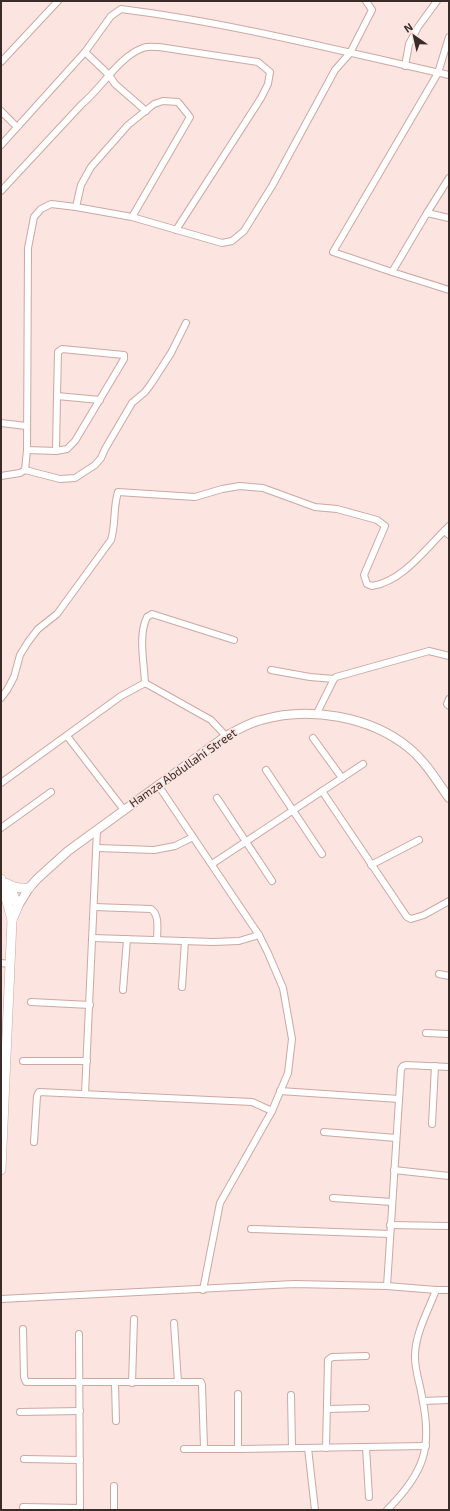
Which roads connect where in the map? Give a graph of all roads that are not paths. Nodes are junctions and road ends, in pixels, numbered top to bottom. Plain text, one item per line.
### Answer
1 (58, 1) edge
2 (121, 1) edge
3 (366, 1) edge
4 (437, 1) edge
5 (121, 9) junction
6 (449, 37) edge
7 (85, 52) junction
8 (350, 53) junction
9 (1, 62) edge
10 (405, 66) junction
11 (438, 73) junction
12 (109, 75) junction
13 (449, 75) edge
14 (1, 111) edge
15 (146, 111) junction
16 (17, 127) junction
17 (1, 144) edge
18 (449, 178) edge
19 (1, 191) edge
20 (76, 207) junction
21 (427, 213) junction
22 (132, 217) junction
23 (449, 218) edge
24 (176, 230) junction
25 (392, 272) junction
26 (449, 290) edge
27 (186, 323) dead end
28 (57, 396) junction
29 (100, 400) junction
30 (1, 423) edge
31 (26, 426) junction
32 (26, 450) junction
33 (56, 451) junction
34 (25, 470) junction
35 (1, 476) edge
36 (449, 526) edge
37 (446, 533) edge
38 (234, 640) dead end
39 (449, 656) edge
40 (271, 670) dead end
41 (334, 679) junction
42 (145, 683) junction
43 (1, 698) edge
44 (449, 699) edge
45 (449, 706) edge
46 (318, 713) junction
47 (67, 736) junction
48 (226, 736) junction
49 (313, 738) dead end
50 (363, 764) dead end
51 (266, 770) dead end
52 (342, 778) junction
53 (1, 783) edge
54 (158, 785) junction
55 (322, 791) junction
56 (50, 792) dead end
57 (217, 798) dead end
58 (449, 798) edge
59 (124, 810) junction
60 (294, 810) junction
61 (1, 828) edge
62 (97, 830) junction
63 (194, 837) junction
64 (419, 840) dead end
65 (246, 841) junction
66 (97, 848) junction
67 (322, 854) dead end
68 (212, 864) junction
69 (371, 865) junction
70 (4, 881) edge
71 (272, 881) dead end
72 (30, 888) junction
73 (449, 901) edge
74 (8, 902) junction
75 (18, 906) junction
76 (94, 907) junction
77 (12, 920) junction
78 (259, 935) junction
79 (93, 938) junction
80 (127, 939) junction
81 (157, 940) junction
82 (185, 941) junction
83 (5, 964) edge
84 (439, 974) dead end
85 (449, 976) edge
86 (182, 988) dead end
87 (123, 990) dead end
88 (31, 1002) dead end
89 (90, 1005) junction
90 (426, 1033) dead end
91 (449, 1034) edge
92 (23, 1061) dead end
93 (87, 1061) junction
94 (435, 1066) junction
95 (449, 1067) edge
96 (280, 1091) junction
97 (85, 1094) junction
98 (399, 1099) junction
99 (272, 1111) junction
100 (432, 1124) dead end
101 (2, 1127) edge
102 (324, 1132) dead end
103 (396, 1138) junction
104 (34, 1142) dead end
105 (1, 1170) edge
106 (394, 1170) junction
107 (449, 1176) edge
108 (334, 1198) dead end
109 (392, 1202) junction
110 (390, 1225) junction
111 (449, 1226) edge
112 (251, 1229) dead end
113 (390, 1234) junction
114 (387, 1286) junction
115 (203, 1290) junction
116 (436, 1290) junction
117 (449, 1290) edge
118 (1, 1299) edge
119 (134, 1318) dead end
120 (174, 1323) dead end
121 (23, 1329) dead end
122 (79, 1334) dead end
123 (366, 1356) dead end
124 (178, 1382) junction
125 (80, 1383) junction
126 (115, 1383) junction
127 (132, 1383) junction
128 (238, 1394) dead end
129 (291, 1395) dead end
130 (449, 1400) edge
131 (423, 1401) junction
132 (328, 1408) junction
133 (366, 1408) dead end
134 (80, 1411) junction
135 (20, 1412) dead end
136 (116, 1421) dead end
137 (426, 1446) junction
138 (366, 1447) junction
139 (184, 1448) dead end
140 (204, 1448) junction
141 (292, 1448) junction
142 (308, 1448) junction
143 (326, 1448) junction
144 (238, 1449) junction
145 (24, 1459) dead end
146 (80, 1460) junction
147 (114, 1486) dead end
148 (369, 1497) dead end
149 (23, 1507) dead end
150 (80, 1509) edge
151 (114, 1510) edge
152 (315, 1510) edge
153 (388, 1510) edge

1 - 9 street
2 - 5 street
3 - 8 street
4 - 10 street
5 - 7 street
5 - 8 street
6 - 11 street
7 - 12 street
7 - 16 street
8 - 10 street
8 - 24 street
10 - 11 street
11 - 13 street
11 - 25 street
12 - 15 street
12 - 19 street
12 - 24 street
14 - 16 street
15 - 20 street
15 - 22 street
16 - 17 street
18 - 21 street
20 - 22 street
20 - 31 street
21 - 23 street
21 - 25 street
22 - 24 street
25 - 26 street
27 - 34 street
28 - 29 street
28 - 29 street
28 - 33 street
29 - 33 street
30 - 31 street
31 - 32 street
32 - 33 street
32 - 34 street
34 - 35 street
36 - 37 street
37 - 43 street
38 - 42 street
39 - 41 street
40 - 41 street
41 - 46 street
42 - 47 street
42 - 48 street
44 - 45 street
46 - 48 street, Hamza Abdullahi Street
46 - 58 street, Hamza Abdullahi Street
47 - 53 street
47 - 59 street
48 - 54 street, Hamza Abdullahi Street
49 - 52 street
50 - 52 street
51 - 60 street
52 - 55 street
54 - 59 street, Hamza Abdullahi Street
54 - 63 street
55 - 60 street
55 - 69 street
56 - 61 street
57 - 65 street
59 - 62 street, Hamza Abdullahi Street
60 - 65 street
60 - 67 street
62 - 66 street
62 - 72 street, Hamza Abdullahi Street
63 - 66 street
63 - 68 street
64 - 69 street
65 - 68 street
65 - 71 street
66 - 76 street
68 - 78 street
69 - 73 street
70 - 72 main road
70 - 74 main road
70 - 75 main road
72 - 75 street, Hamza Abdullahi Street
74 - 75 main road
74 - 77 main road
75 - 77 main road
76 - 79 street
76 - 81 street
77 - 83 main road
78 - 82 street
78 - 96 street
79 - 80 street
79 - 89 street
80 - 81 street
80 - 87 street
81 - 82 street
82 - 86 street
83 - 101 main road
84 - 85 street
88 - 89 street
89 - 93 street
90 - 91 street
92 - 93 street
93 - 97 street
94 - 95 street
94 - 98 street
94 - 100 street
96 - 98 street
96 - 99 street
97 - 99 street
97 - 104 street
98 - 103 street
99 - 115 street
101 - 105 main road
102 - 103 street
103 - 106 street
106 - 107 street
106 - 109 street
108 - 109 street
109 - 110 street
110 - 111 street
110 - 113 street
112 - 113 street
113 - 114 street
114 - 115 street
114 - 116 street
115 - 118 street
116 - 117 street
116 - 131 street
119 - 127 street
120 - 124 street
121 - 125 street
122 - 125 street
123 - 132 street
124 - 127 street
124 - 140 street
125 - 126 street
125 - 134 street
126 - 127 street
126 - 136 street
128 - 144 street
129 - 141 street
130 - 131 street
131 - 137 street
132 - 133 street
132 - 143 street
134 - 135 street
134 - 146 street
137 - 138 street
137 - 153 street
138 - 143 street
138 - 148 street
139 - 140 street
140 - 144 street
141 - 142 street
141 - 144 street
142 - 143 street
142 - 152 street
145 - 146 street
146 - 150 street
147 - 151 street
149 - 150 street

